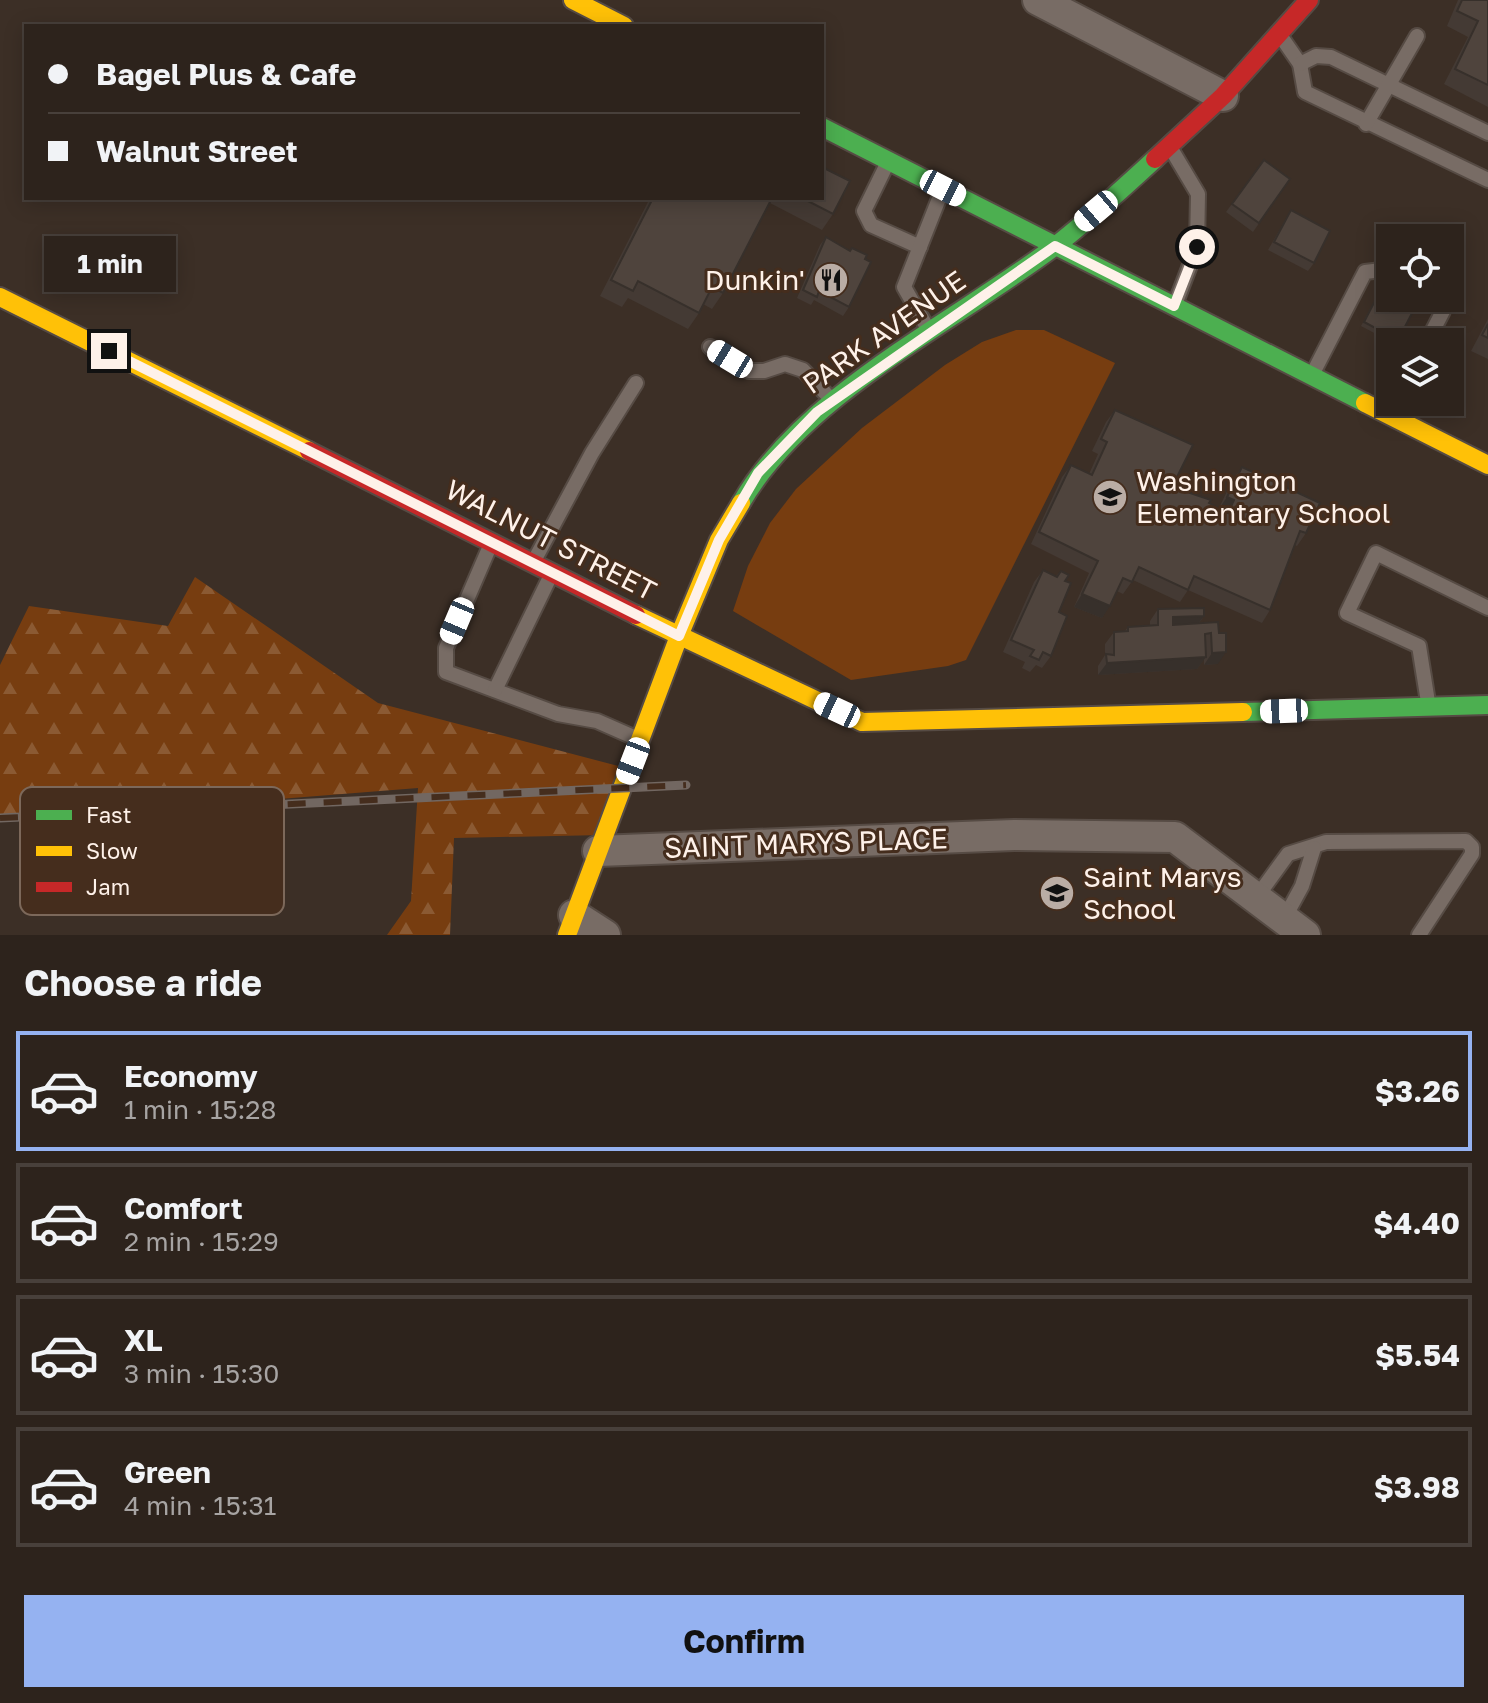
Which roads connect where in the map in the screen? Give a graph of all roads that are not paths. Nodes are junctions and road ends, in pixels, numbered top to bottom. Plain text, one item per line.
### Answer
1 (573, 0) edge
2 (1038, 0) edge
3 (1309, 0) edge
4 (620, 24) edge
5 (1279, 33) junction
6 (1417, 36) dead end
7 (1300, 64) junction
8 (1390, 85) junction
9 (1223, 96) junction
10 (1366, 124) junction
11 (824, 128) edge
12 (1488, 133) edge
13 (1169, 147) junction
14 (888, 161) junction
15 (1488, 180) edge
16 (943, 188) junction
17 (1055, 246) junction
18 (920, 247) junction
19 (1376, 271) edge
20 (0, 297) edge
21 (1174, 306) junction
22 (930, 333) junction
23 (710, 347) dead end
24 (1311, 376) junction
25 (636, 383) dead end
26 (833, 401) junction
27 (1376, 402) edge
28 (1405, 416) edge
29 (1488, 465) edge
30 (492, 542) junction
31 (533, 563) junction
32 (553, 572) junction
33 (1488, 608) edge
34 (679, 636) junction
35 (495, 690) junction
36 (1488, 705) edge
37 (1429, 706) junction
38 (640, 740) junction
39 (1314, 848) junction
40 (598, 851) junction
41 (1256, 898) junction
42 (570, 925) edge
43 (1287, 930) edge
44 (605, 935) edge
45 (1419, 935) edge

1 - 4 street
2 - 9 street
3 - 5 street, PARK AVENUE
5 - 7 lane
5 - 9 street, PARK AVENUE
6 - 8 lane
7 - 8 lane
7 - 10 lane
8 - 10 lane
8 - 12 lane
9 - 13 street, PARK AVENUE
10 - 15 lane
11 - 14 street
13 - 17 street, PARK AVENUE
13 - 21 lane
14 - 16 street
14 - 18 lane
16 - 17 street
16 - 18 lane
17 - 21 street
17 - 22 street, PARK AVENUE
18 - 22 lane
19 - 24 lane
20 - 30 street, WALNUT STREET
21 - 24 street
22 - 26 street, PARK AVENUE
23 - 26 lane
24 - 27 street
25 - 31 lane
26 - 34 street, PARK AVENUE
28 - 29 street
30 - 31 street, WALNUT STREET
30 - 35 lane
31 - 32 street, WALNUT STREET
32 - 34 street, WALNUT STREET
32 - 35 lane
33 - 37 lane
34 - 37 street, WALNUT STREET
34 - 38 street, PARK AVENUE
35 - 38 lane
36 - 37 street, WALNUT STREET
38 - 40 street, PARK AVENUE
39 - 41 lane
39 - 43 lane
39 - 45 lane
40 - 41 street, SAINT MARYS PLACE
40 - 42 street, PARK AVENUE
41 - 43 street, SAINT MARYS PLACE
42 - 44 street

